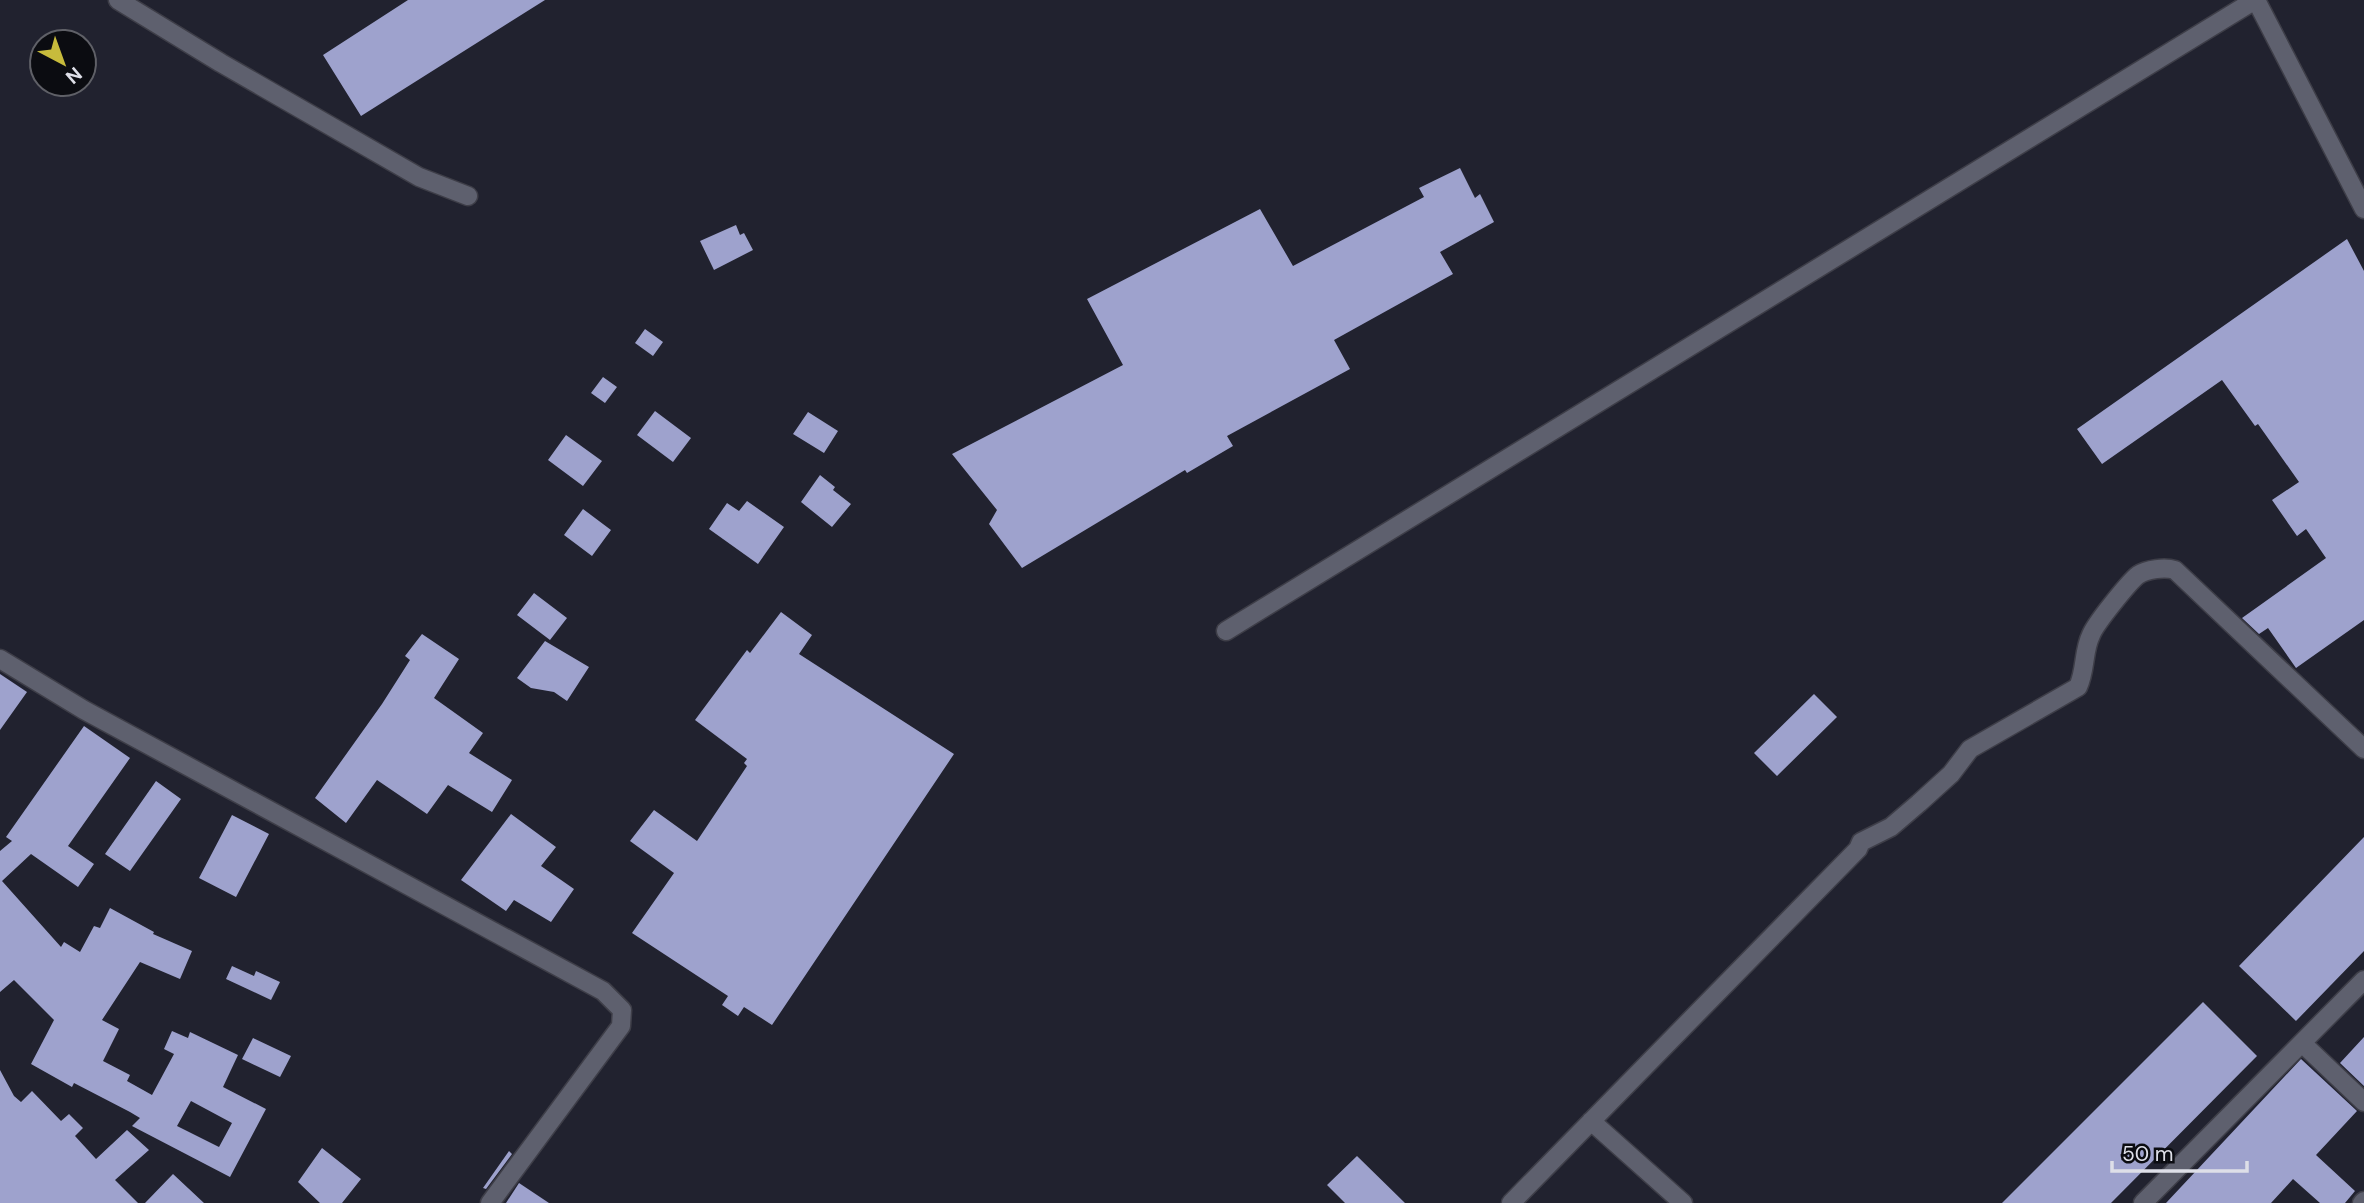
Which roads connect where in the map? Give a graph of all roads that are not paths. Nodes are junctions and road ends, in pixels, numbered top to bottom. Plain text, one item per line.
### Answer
1 (118, 0) edge
2 (2255, 0) edge
3 (468, 196) dead end
4 (2364, 209) edge
5 (1226, 631) dead end
6 (0, 659) edge
7 (2364, 749) edge
8 (2364, 980) edge
9 (2302, 1043) junction
10 (2364, 1102) edge
11 (1591, 1121) junction
12 (490, 1203) edge
13 (1511, 1203) edge
14 (1683, 1203) edge
15 (2143, 1203) edge

1 - 3 street
2 - 4 street
2 - 5 street
6 - 12 street
7 - 11 street
8 - 9 street
9 - 10 street
9 - 15 street
11 - 13 street
11 - 14 street

